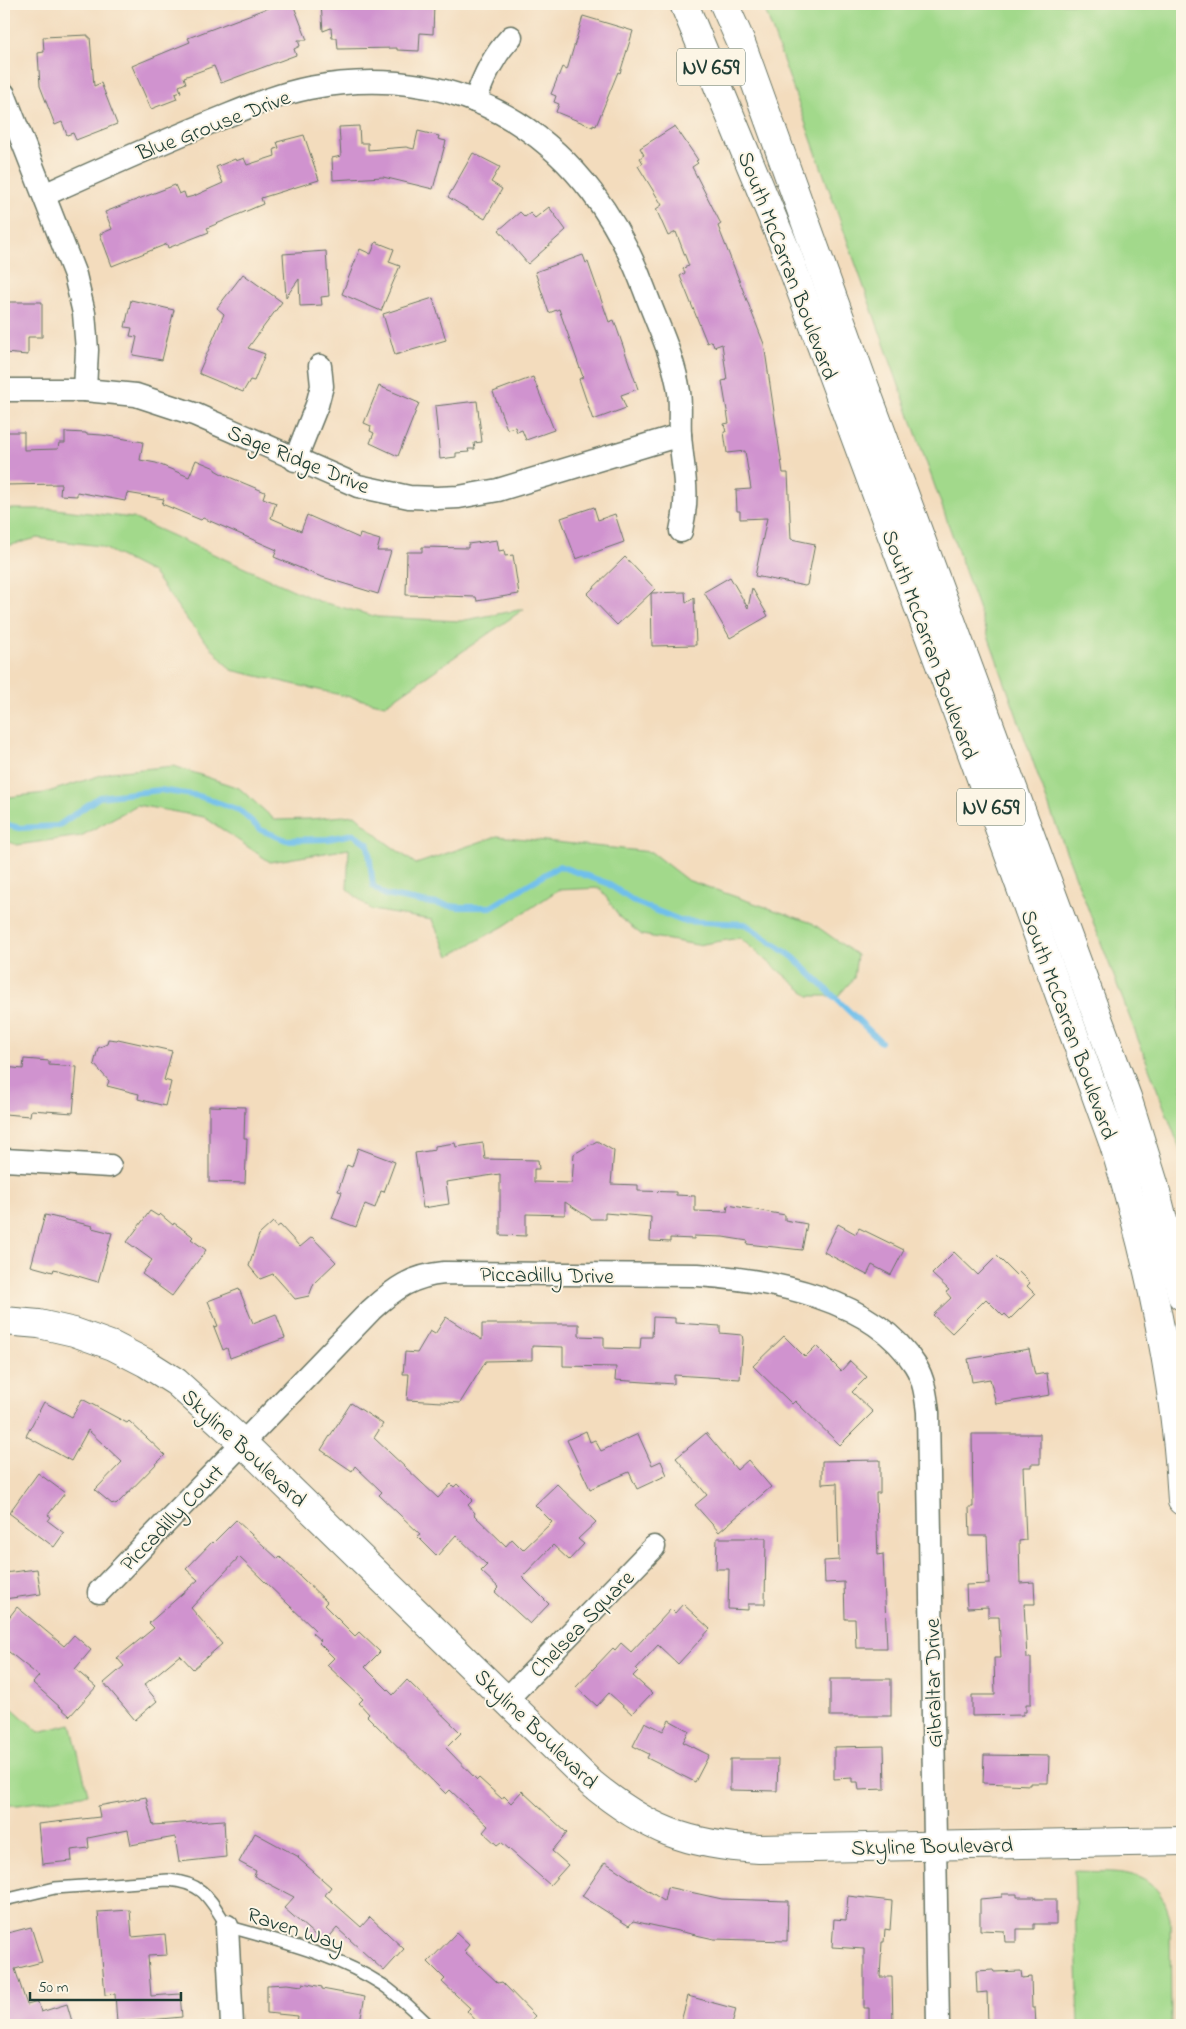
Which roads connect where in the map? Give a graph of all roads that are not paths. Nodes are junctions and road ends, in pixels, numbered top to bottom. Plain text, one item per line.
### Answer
1 (684, 4) edge
2 (724, 4) edge
3 (511, 37) dead end
4 (4, 94) edge
5 (475, 101) junction
6 (44, 195) junction
7 (320, 366) dead end
8 (4, 390) edge
9 (85, 390) junction
10 (680, 435) junction
11 (295, 460) junction
12 (681, 531) dead end
13 (4, 1160) edge
14 (110, 1166) dead end
15 (1182, 1296) edge
16 (4, 1322) edge
17 (902, 1348) joint
18 (243, 1443) junction
19 (1182, 1501) edge
20 (654, 1547) dead end
21 (100, 1592) dead end
22 (507, 1700) junction
23 (1182, 1841) edge
24 (934, 1845) junction
25 (4, 1900) edge
26 (227, 1926) junction
27 (232, 2025) edge
28 (429, 2025) edge
29 (938, 2025) edge

1 - 19 main road, South McCarran Boulevard / NV 659
2 - 15 main road, South McCarran Boulevard / NV 659
3 - 5 street
4 - 6 street
5 - 6 street, Blue Grouse Drive
5 - 10 street, Blue Grouse Drive
6 - 9 street
7 - 11 street
8 - 9 street, Sage Ridge Drive
9 - 11 street, Sage Ridge Drive
10 - 11 street, Sage Ridge Drive
10 - 12 street, Blue Grouse Drive
13 - 14 street
16 - 18 main road, Skyline Boulevard
17 - 18 street, Piccadilly Drive
17 - 24 street, Gibraltar Drive
18 - 21 street, Piccadilly Court
18 - 22 main road, Skyline Boulevard
20 - 22 street, Chelsea Square
22 - 24 main road, Skyline Boulevard
23 - 24 main road, Skyline Boulevard
24 - 29 street, Gibraltar Drive
25 - 26 lane, Raven Way
26 - 27 street
26 - 28 lane, Raven Way

